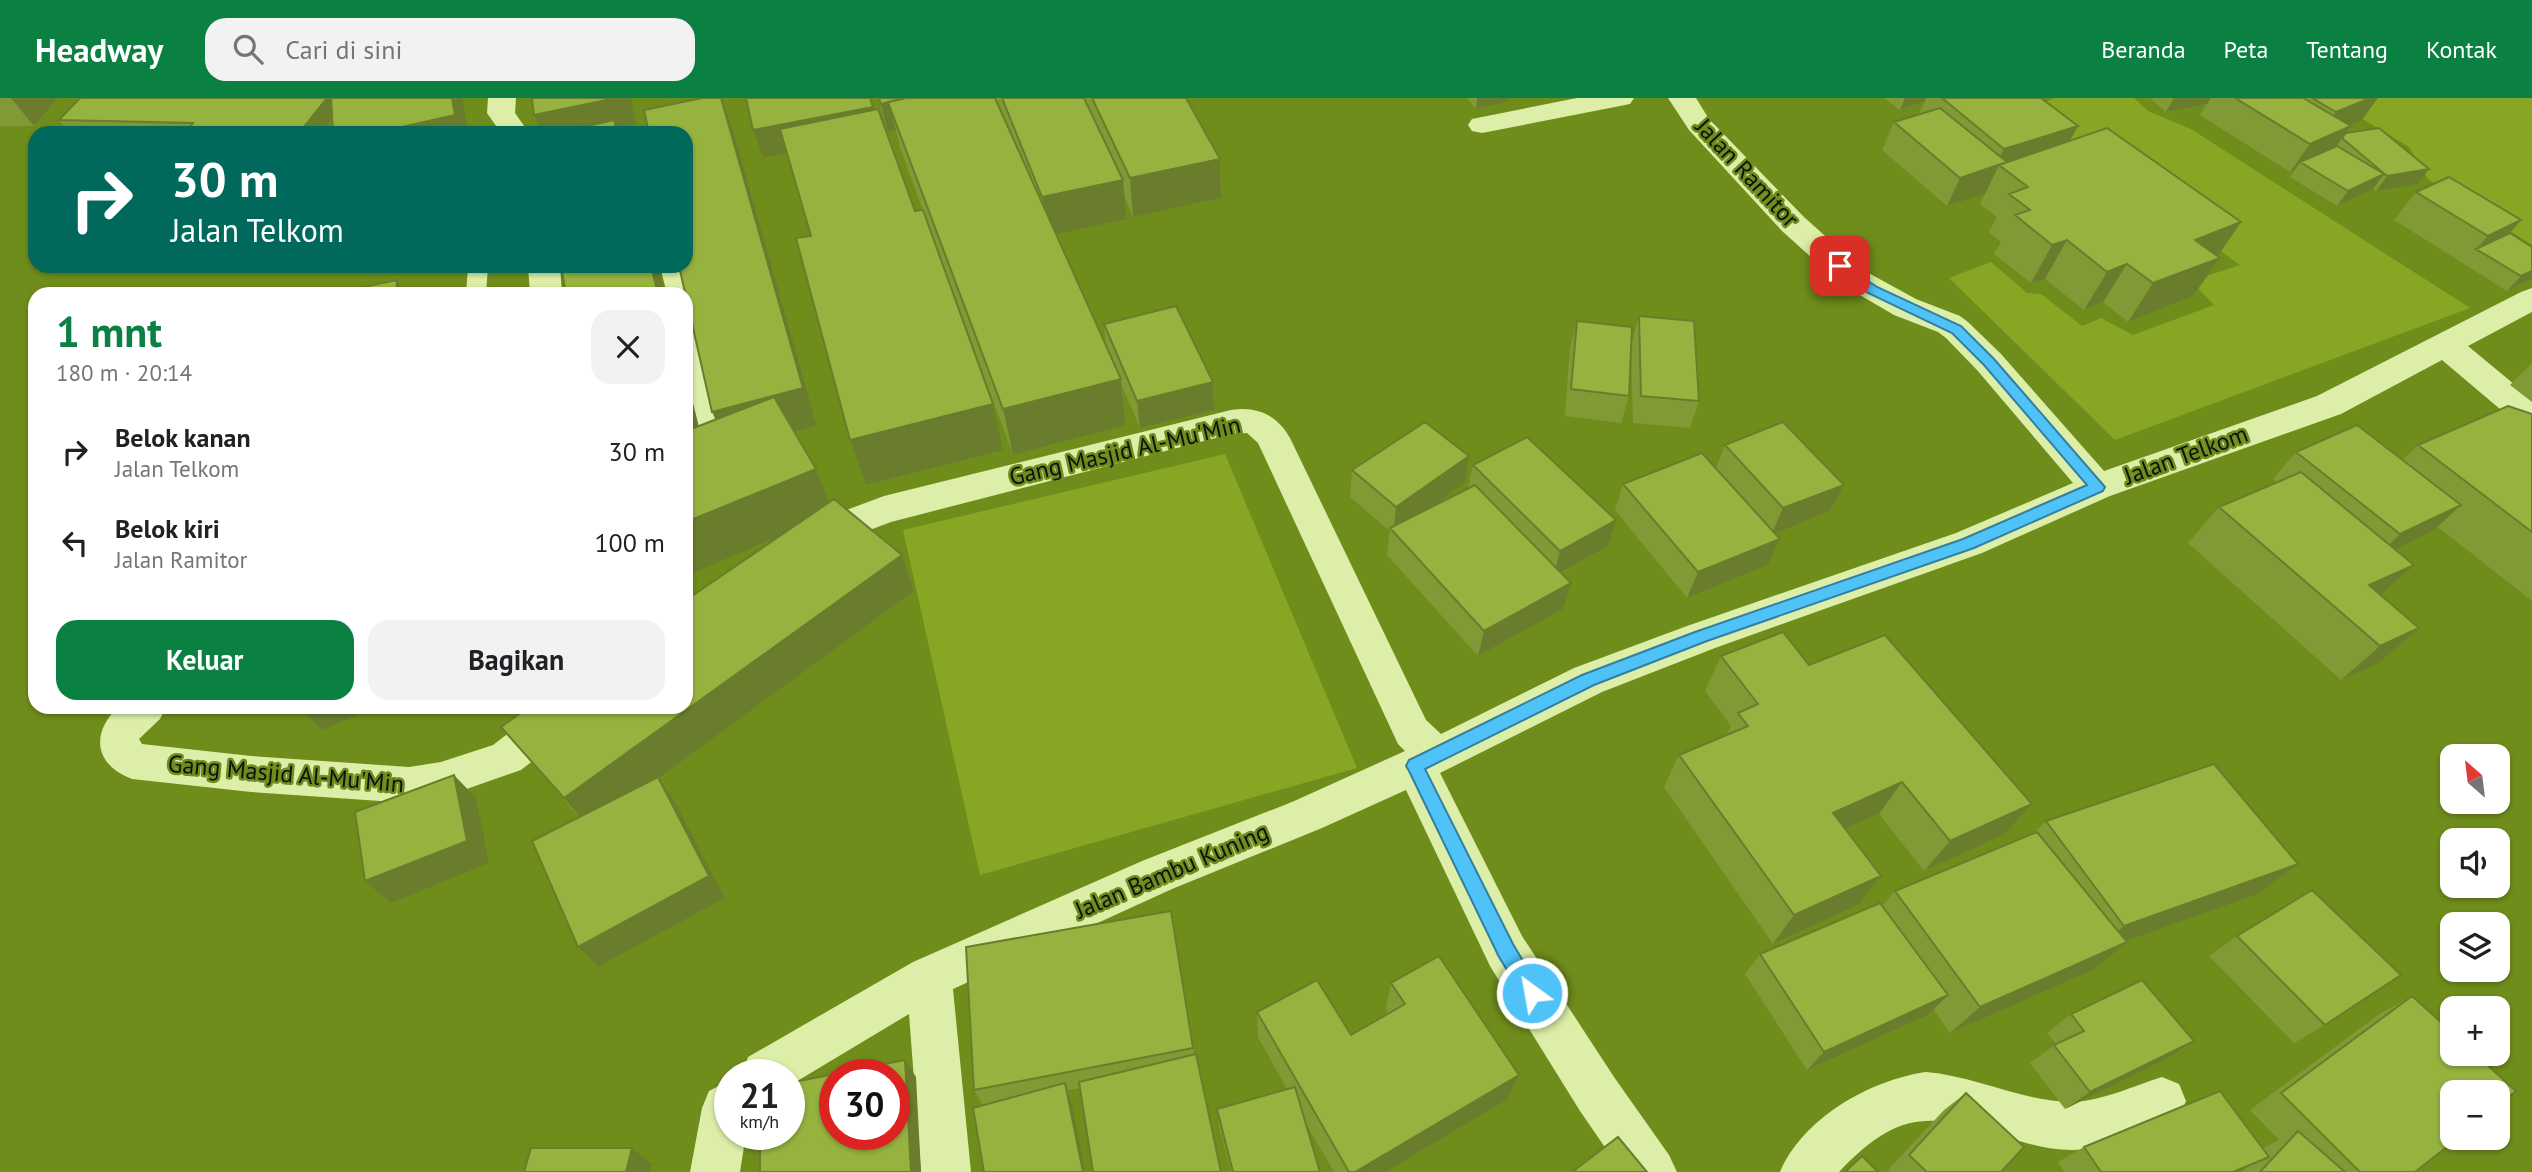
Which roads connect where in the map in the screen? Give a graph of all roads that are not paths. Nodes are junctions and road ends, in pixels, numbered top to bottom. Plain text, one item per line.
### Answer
1 (1682, 98) edge
2 (1609, 99) edge
3 (1482, 125) dead end
4 (2532, 299) edge
5 (693, 339) edge
6 (2445, 345) junction
7 (2532, 417) edge
8 (718, 448) edge
9 (2097, 487) junction
10 (785, 551) edge
11 (139, 714) edge
12 (564, 714) edge
13 (1425, 761) junction
14 (929, 977) junction
15 (790, 1059) edge
16 (2162, 1101) dead end
17 (719, 1150) edge
18 (715, 1172) edge
19 (946, 1172) edge
20 (1652, 1172) edge
21 (1805, 1172) edge

1 - 9 street, Jalan Ramitor
2 - 3 street
4 - 6 street, Jalan Telkom
5 - 8 street
6 - 7 street
6 - 9 street, Jalan Telkom
9 - 13 street, Jalan Telkom
10 - 13 street, Gang Masjid Al-Mu'Min
11 - 12 street, Gang Masjid Al-Mu'Min
13 - 14 street, Jalan Bambu Kuning
13 - 20 street
14 - 15 street, Jalan Bambu Kuning
14 - 19 street
16 - 21 street
17 - 18 street

